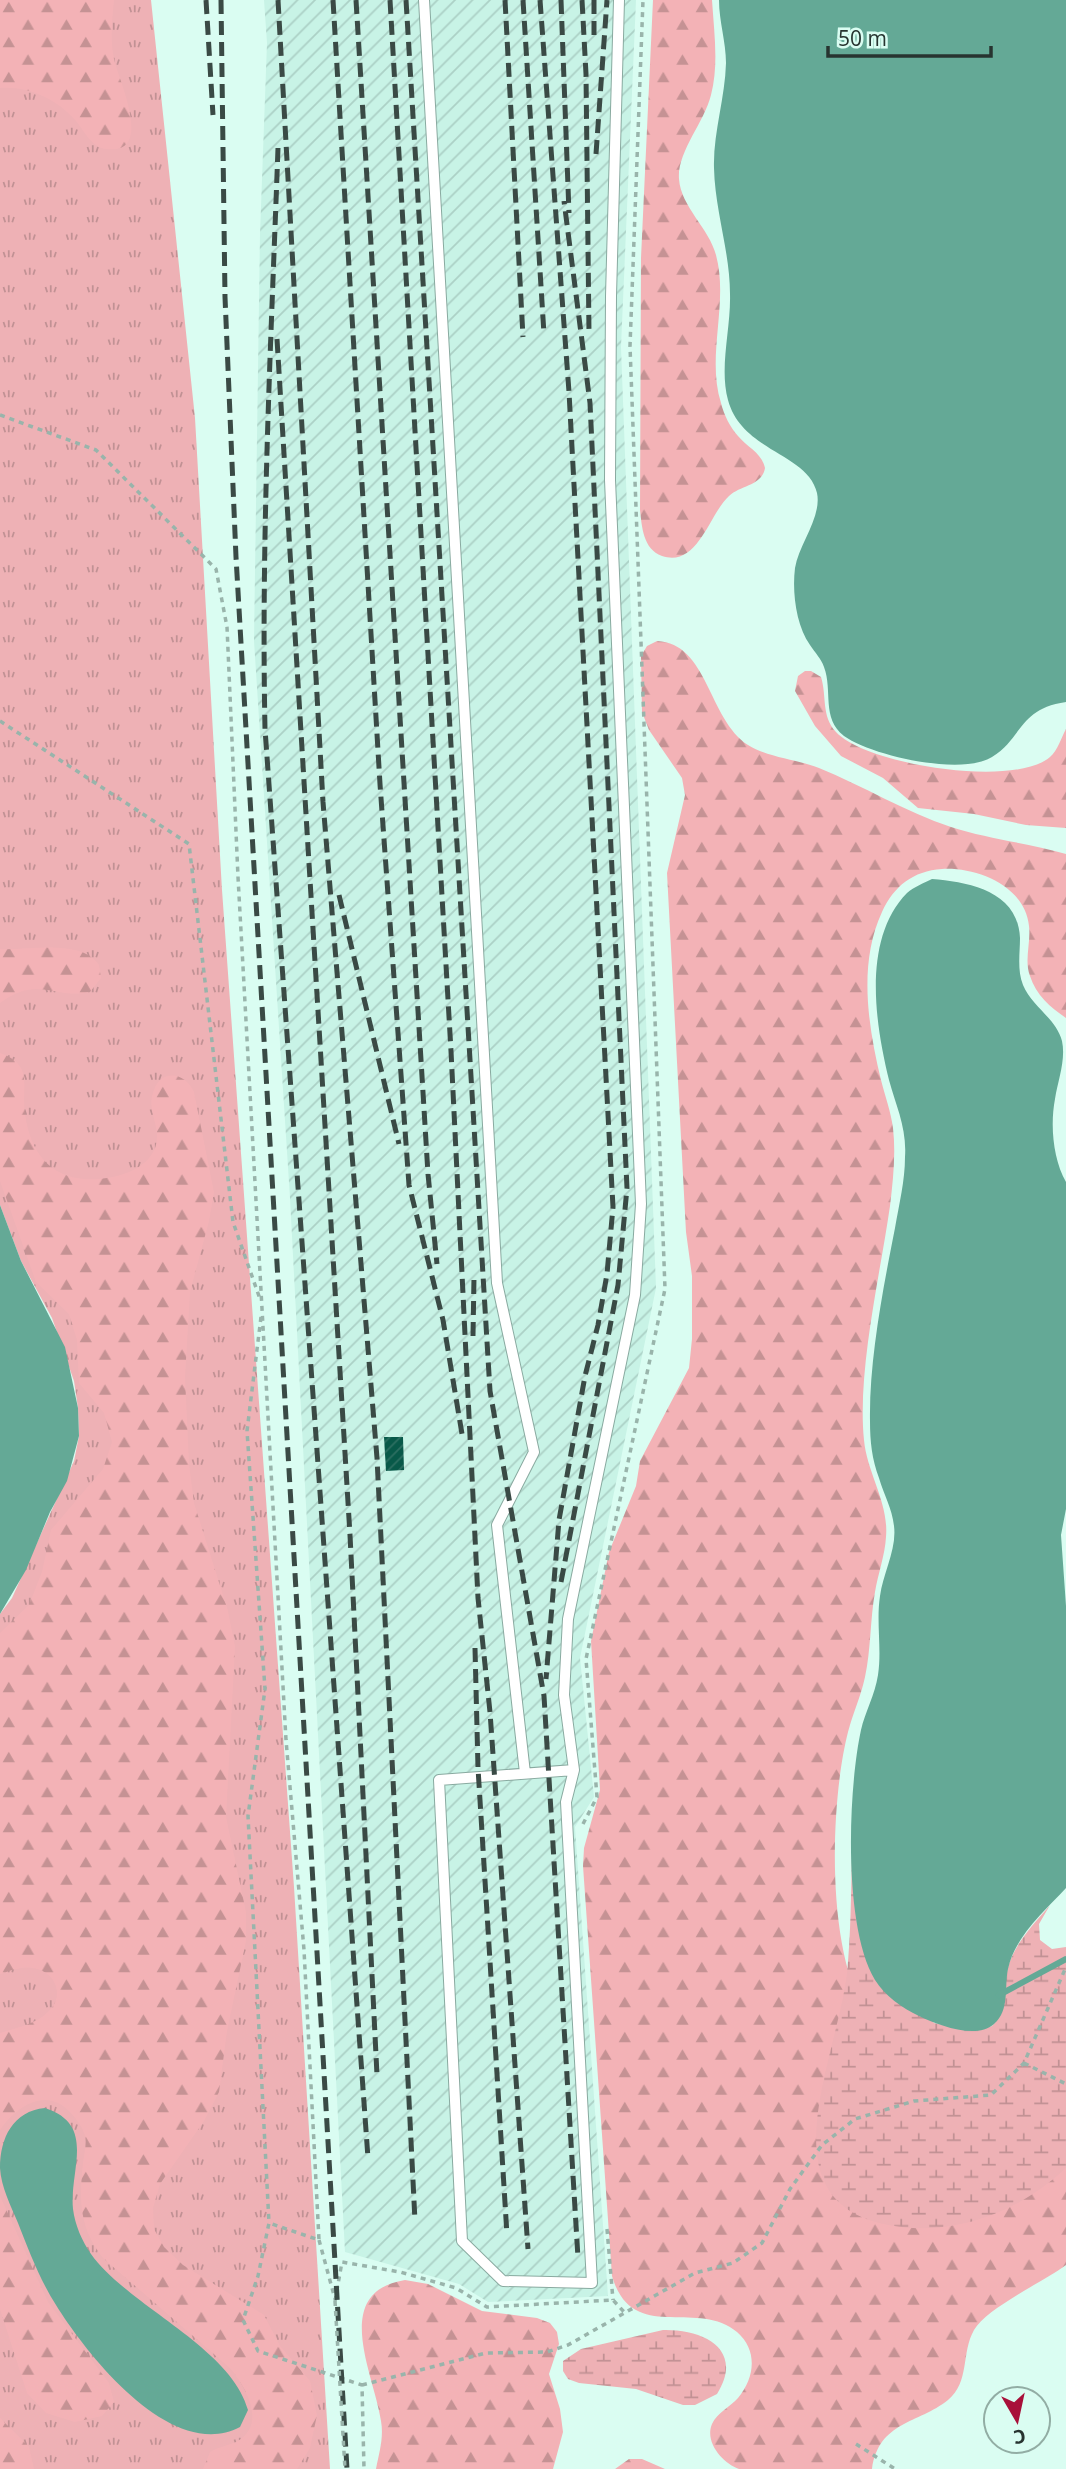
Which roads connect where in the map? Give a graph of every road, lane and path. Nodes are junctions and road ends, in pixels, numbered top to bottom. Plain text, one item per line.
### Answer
1 (424, 0) edge
2 (619, 0) edge
3 (0, 415) edge
4 (0, 721) edge
5 (263, 1306) junction
6 (574, 1770) junction
7 (525, 1773) junction
8 (1066, 1967) edge
9 (1024, 2063) junction
10 (1066, 2084) edge
11 (269, 2223) junction
12 (319, 2240) junction
13 (335, 2301) junction
14 (625, 2314) junction
15 (362, 2385) junction
16 (856, 2444) dead end
17 (345, 2469) edge
18 (364, 2469) edge
19 (895, 2469) edge

1 - 7 lane
2 - 6 lane
3 - 5 path
4 - 5 path
5 - 11 path
5 - 12 path
6 - 7 lane
6 - 7 lane
8 - 9 path
9 - 10 path
9 - 14 path
11 - 12 path
11 - 15 path
12 - 13 path
13 - 14 path
13 - 17 path, bridge
14 - 15 path
15 - 18 path
16 - 19 path

